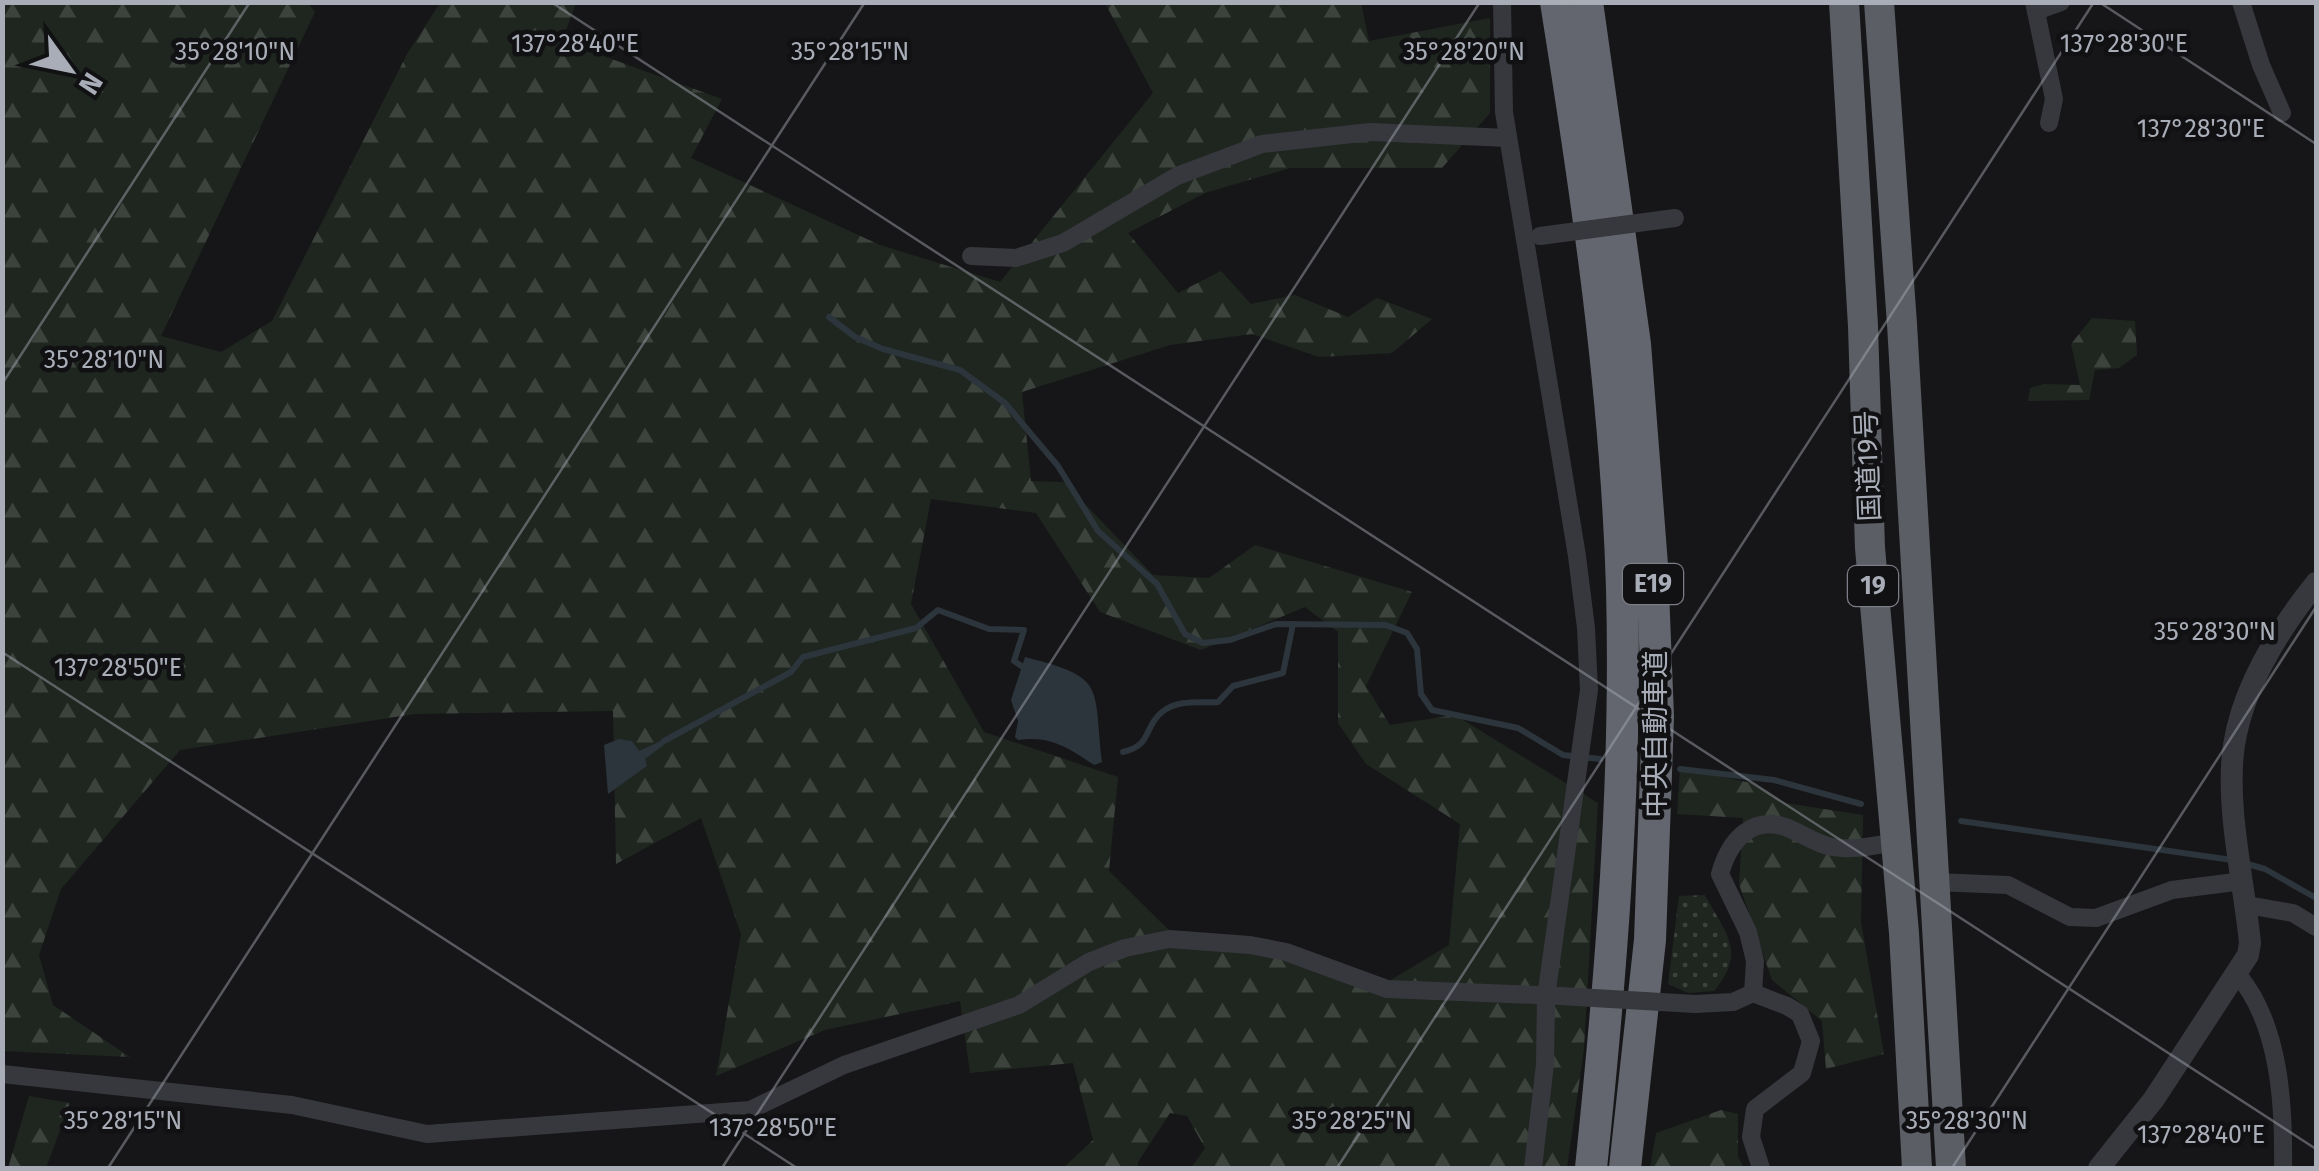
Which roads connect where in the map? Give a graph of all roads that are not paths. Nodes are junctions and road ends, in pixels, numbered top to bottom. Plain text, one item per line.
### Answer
1 (1502, 2) edge
2 (1556, 2) edge
3 (1588, 2) edge
4 (1844, 2) edge
5 (1879, 2) edge
6 (2061, 2) edge
7 (2241, 2) edge
8 (2035, 7) edge
9 (2282, 112) dead end
10 (2049, 123) dead end
11 (1508, 138) junction
12 (1674, 218) dead end
13 (1531, 236) junction
14 (971, 256) dead end
15 (2316, 582) edge
16 (1896, 842) junction
17 (2243, 880) junction
18 (1935, 882) junction
19 (2246, 905) junction
20 (2316, 927) edge
21 (2238, 975) junction
22 (1753, 993) junction
23 (1553, 996) junction
24 (2, 1074) edge
25 (1533, 1168) edge
26 (1591, 1168) edge
27 (1624, 1168) edge
28 (1761, 1168) edge
29 (1917, 1168) edge
30 (1951, 1168) edge
31 (2098, 1168) edge
32 (2283, 1168) edge

1 - 11 street
2 - 26 highway, 中央自動車道 / E19
3 - 27 highway, 中央自動車道 / E19
4 - 16 highway, 国道19号 / 19
5 - 18 highway, 国道19号 / 19
6 - 8 street
7 - 9 street
8 - 10 street
11 - 13 street
11 - 14 street
12 - 13 street, bridge
13 - 23 street
15 - 17 street
16 - 22 street
16 - 29 highway, 国道19号 / 19
17 - 18 street
17 - 19 street
18 - 30 highway, 国道19号 / 19
19 - 20 street
19 - 21 street
21 - 31 street
21 - 32 street
22 - 23 street, bridge
22 - 28 street
23 - 24 street
23 - 25 street

